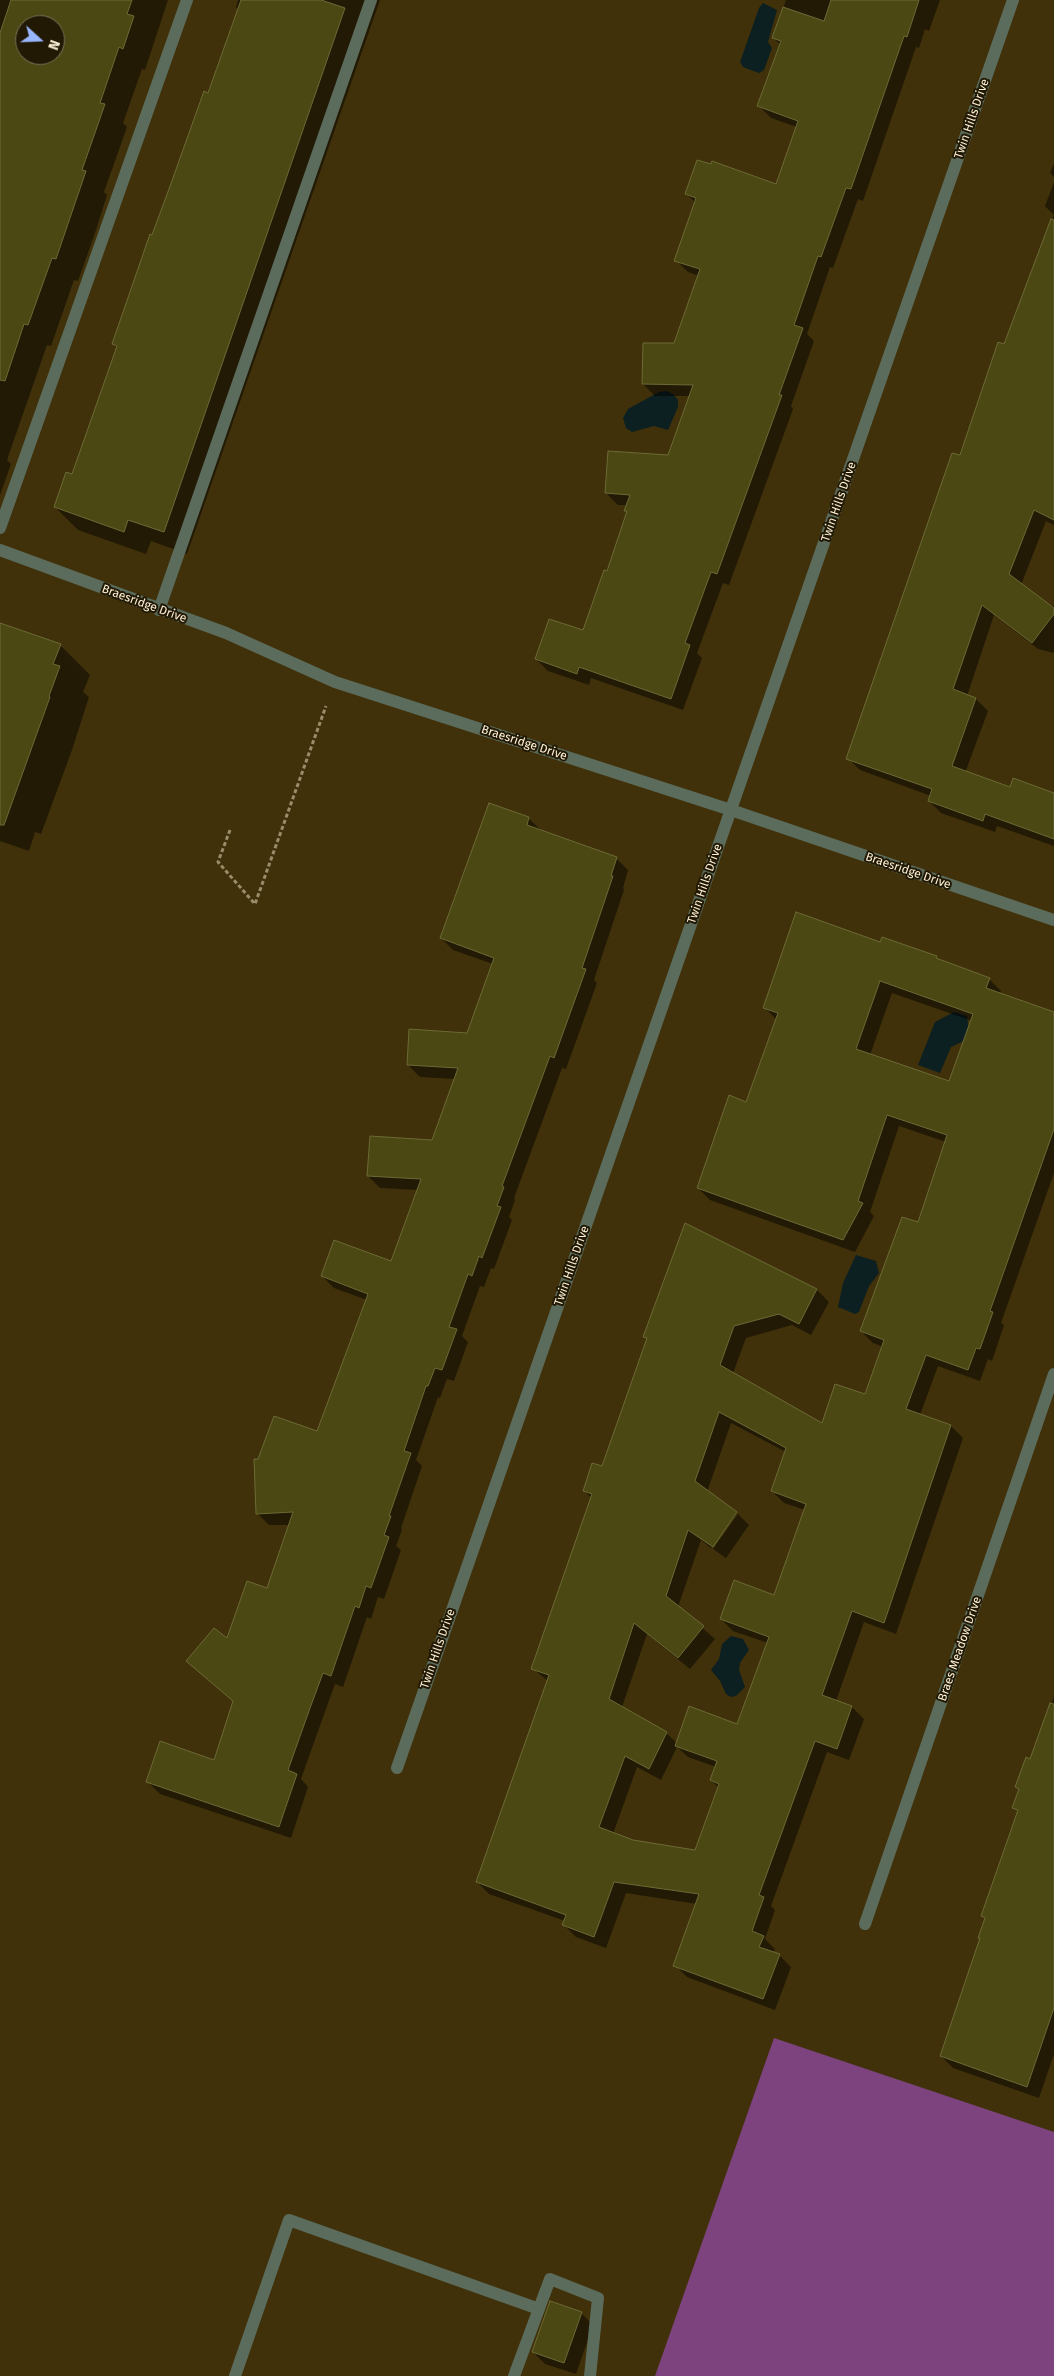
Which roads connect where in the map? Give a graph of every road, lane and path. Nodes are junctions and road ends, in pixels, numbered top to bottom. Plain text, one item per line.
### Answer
1 (187, 0) edge
2 (371, 0) edge
3 (1013, 0) edge
4 (0, 528) edge
5 (0, 550) edge
6 (159, 610) junction
7 (335, 682) junction
8 (731, 810) junction
9 (230, 830) dead end
10 (1054, 920) edge
11 (1054, 1374) edge
12 (397, 1768) dead end
13 (865, 1924) dead end
14 (539, 2309) junction
15 (235, 2376) edge
16 (514, 2376) edge
17 (590, 2376) edge

1 - 4 street
2 - 6 street
3 - 8 street, Twin Hills Drive
5 - 6 street, Braesridge Drive
6 - 7 street, Braesridge Drive
7 - 8 street, Braesridge Drive
7 - 9 path
8 - 10 street, Braesridge Drive
8 - 12 street, Twin Hills Drive
11 - 13 street, Braes Meadow Drive
14 - 15 street
14 - 16 street
14 - 17 street

